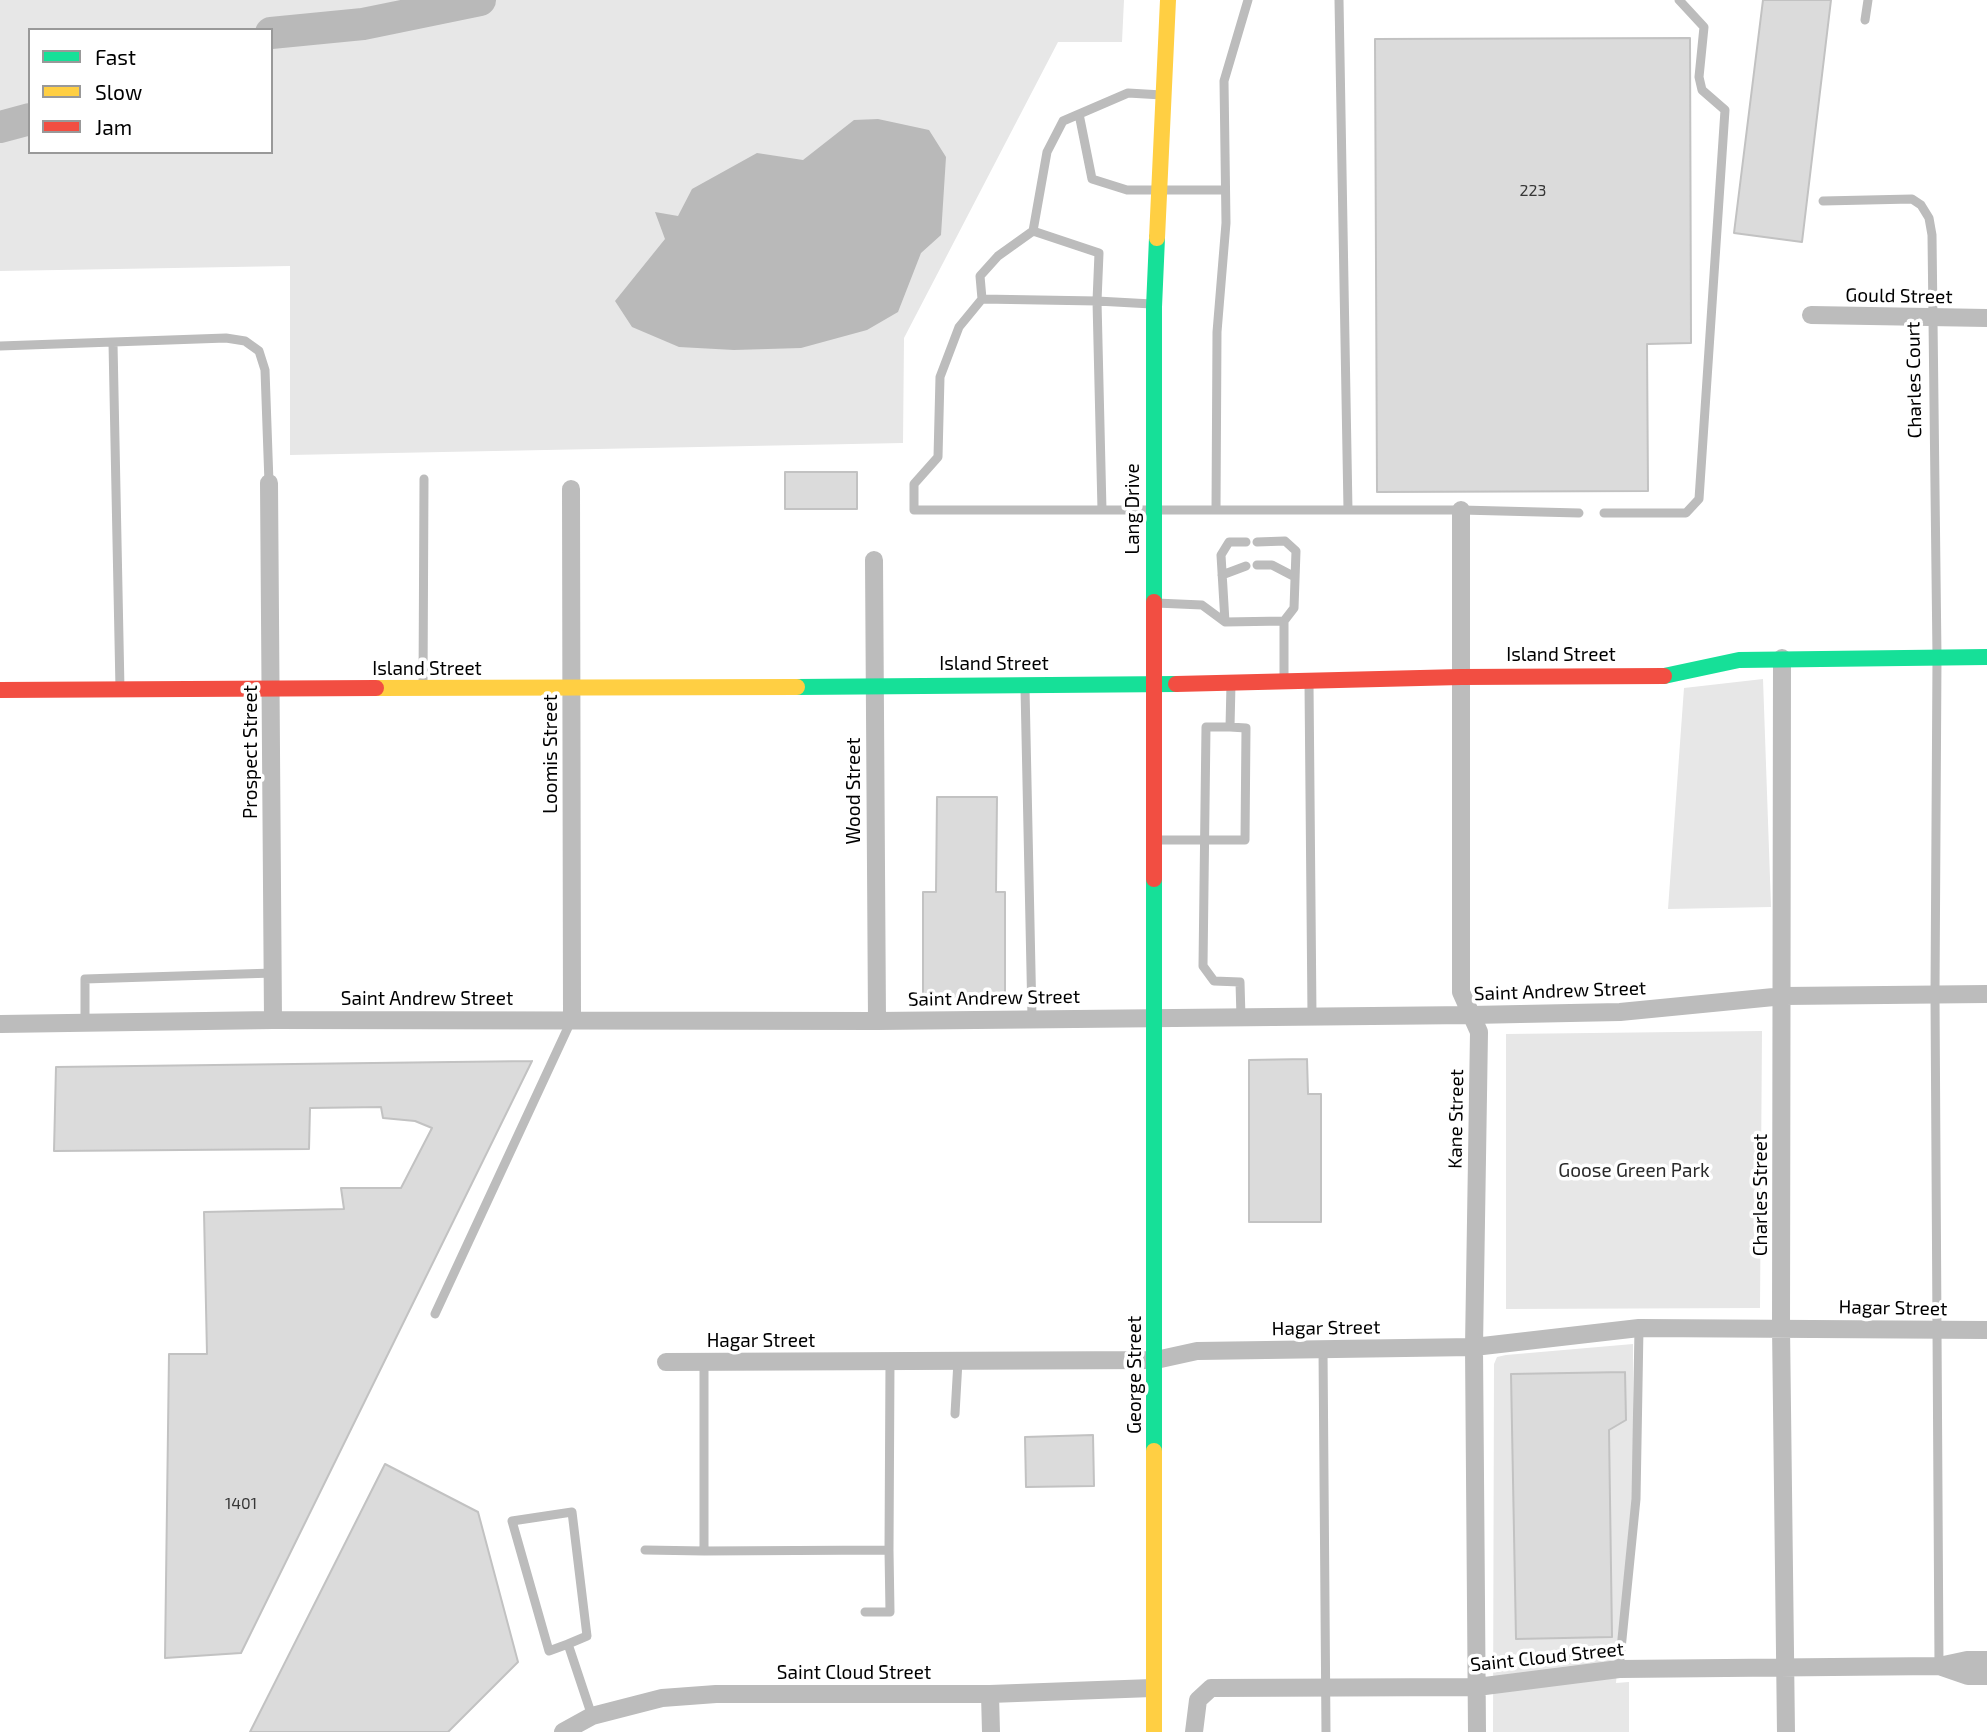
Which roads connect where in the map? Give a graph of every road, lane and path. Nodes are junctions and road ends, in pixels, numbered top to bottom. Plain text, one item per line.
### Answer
1 (1168, 0) edge
2 (1248, 0) edge
3 (1339, 0) edge
4 (1679, 0) edge
5 (1868, 0) edge
6 (1865, 20) dead end
7 (1162, 95) junction
8 (1079, 114) junction
9 (1225, 190) junction
10 (1159, 191) junction
11 (1823, 201) dead end
12 (1033, 231) junction
13 (982, 299) junction
14 (1097, 301) junction
15 (1154, 304) junction
16 (1811, 315) dead end
17 (1930, 318) junction
18 (1987, 318) edge
19 (113, 343) junction
20 (0, 346) edge
21 (424, 479) dead end
22 (269, 483) joint
23 (571, 489) dead end
24 (1102, 510) junction
25 (1154, 510) junction
26 (1216, 510) junction
27 (1348, 510) junction
28 (1461, 510) junction
29 (1579, 513) dead end
30 (1604, 513) dead end
31 (1257, 541) dead end
32 (1246, 542) dead end
33 (874, 560) dead end
34 (1258, 565) dead end
35 (1246, 566) dead end
36 (1222, 575) junction
37 (1295, 577) junction
38 (1155, 603) junction
39 (1284, 621) junction
40 (1225, 622) junction
41 (1937, 657) junction
42 (1987, 657) edge
43 (1782, 658) junction
44 (1461, 677) junction
45 (1284, 681) junction
46 (1309, 681) junction
47 (1231, 683) junction
48 (874, 685) junction
49 (1024, 685) junction
50 (1157, 685) junction
51 (120, 689) junction
52 (0, 690) edge
53 (272, 690) junction
54 (423, 690) junction
55 (572, 690) junction
56 (1230, 727) junction
57 (1218, 758) dead end
58 (1205, 764) junction
59 (1217, 785) dead end
60 (1205, 791) junction
61 (1217, 809) dead end
62 (1205, 816) junction
63 (1156, 840) junction
64 (1205, 840) junction
65 (273, 973) junction
66 (1935, 994) junction
67 (1987, 994) edge
68 (1784, 996) junction
69 (1471, 1015) junction
70 (1312, 1016) junction
71 (1032, 1018) junction
72 (1154, 1018) junction
73 (1241, 1018) junction
74 (572, 1019) junction
75 (273, 1020) junction
76 (877, 1021) junction
77 (85, 1023) junction
78 (0, 1024) edge
79 (435, 1314) dead end
80 (1782, 1327) junction
81 (1639, 1328) junction
82 (1938, 1330) junction
83 (1987, 1330) edge
84 (1474, 1347) junction
85 (1323, 1349) junction
86 (1156, 1360) junction
87 (890, 1361) junction
88 (958, 1361) junction
89 (666, 1362) dead end
90 (704, 1362) junction
91 (956, 1414) dead end
92 (645, 1550) dead end
93 (889, 1550) junction
94 (704, 1551) junction
95 (865, 1612) dead end
96 (568, 1644) junction
97 (1987, 1660) edge
98 (1939, 1666) junction
99 (1786, 1667) junction
100 (1619, 1669) junction
101 (1987, 1676) edge
102 (1325, 1686) junction
103 (1477, 1687) junction
104 (1152, 1688) junction
105 (990, 1694) junction
106 (593, 1716) junction
107 (563, 1732) edge
108 (991, 1732) edge
109 (1154, 1732) edge
110 (1194, 1732) edge
111 (1326, 1732) edge
112 (1477, 1732) edge
113 (1786, 1732) edge

1 - 7 street, Lang Drive
2 - 9 lane
3 - 27 lane
4 - 30 lane
5 - 6 lane
7 - 8 lane
7 - 10 street, Lang Drive
8 - 10 lane
8 - 12 lane
9 - 10 lane
9 - 26 lane
10 - 15 street, Lang Drive
11 - 17 lane, Charles Court
12 - 13 lane
12 - 14 lane
13 - 14 lane
13 - 24 lane
14 - 15 lane
14 - 24 lane
15 - 25 street, Lang Drive
16 - 17 street, Gould Street
17 - 18 street, Gould Street
17 - 41 lane, Charles Court
19 - 20 lane
19 - 22 lane
19 - 51 lane
21 - 54 lane
22 - 53 street, Prospect Street
23 - 55 street, Loomis Street
24 - 25 lane
25 - 26 lane
25 - 38 street, Lang Drive
26 - 27 lane
27 - 28 lane
28 - 29 lane
28 - 44 street, Kane Street
31 - 37 lane
32 - 36 lane
33 - 48 street, Wood Street
34 - 37 lane
35 - 36 lane
36 - 40 lane
37 - 39 lane
38 - 40 lane
38 - 50 street, Lang Drive
39 - 40 lane
39 - 45 lane
41 - 42 street, Island Street
41 - 43 street, Island Street
41 - 66 lane, Charles Court
43 - 44 street, Island Street
43 - 68 street, Charles Street
44 - 46 street, Island Street
44 - 69 street, Kane Street
45 - 46 street, Island Street
45 - 47 street, Island Street
46 - 70 lane
47 - 50 street, Island Street
47 - 56 lane
48 - 49 street, Island Street
48 - 55 street, Island Street
48 - 76 street, Wood Street
49 - 50 street, Island Street
49 - 71 lane
50 - 63 street, Lang Drive
51 - 52 street, Island Street
51 - 53 street, Island Street
53 - 54 street, Island Street
53 - 65 street, Prospect Street
54 - 55 street, Island Street
55 - 74 street, Loomis Street
56 - 58 lane
56 - 64 lane
57 - 58 lane
58 - 60 lane
59 - 60 lane
60 - 62 lane
61 - 62 lane
62 - 64 lane
63 - 64 lane
63 - 72 street, Lang Drive
64 - 73 lane
65 - 75 street, Prospect Street
65 - 77 lane
66 - 67 street, Saint Andrew Street
66 - 68 street, Saint Andrew Street
66 - 82 lane, Charles Court
68 - 69 street, Saint Andrew Street
68 - 80 street, Charles Street
69 - 70 street, Saint Andrew Street
69 - 84 street, Kane Street
70 - 73 street, Saint Andrew Street
71 - 72 street, Saint Andrew Street
71 - 76 street, Saint Andrew Street
72 - 73 street, Saint Andrew Street
72 - 86 street, George Street
74 - 75 street, Saint Andrew Street
74 - 76 street, Saint Andrew Street
74 - 79 lane
75 - 77 street, Saint Andrew Street
77 - 78 street, Saint Andrew Street
80 - 81 street, Hagar Street
80 - 82 street, Hagar Street
80 - 99 street, Charles Street
81 - 84 street, Hagar Street
81 - 100 lane
82 - 83 street, Hagar Street
82 - 98 lane, Charles Court
84 - 85 street, Hagar Street
84 - 103 street, Kane Street
85 - 86 street, Hagar Street
85 - 102 lane
86 - 88 street, Hagar Street
86 - 104 street, George Street
87 - 88 street, Hagar Street
87 - 90 street, Hagar Street
87 - 93 lane
88 - 91 lane
89 - 90 street, Hagar Street
90 - 94 lane
92 - 94 lane
93 - 94 lane
93 - 95 lane
96 - 96 lane
96 - 106 lane
97 - 98 street, Saint Cloud Street
98 - 99 street, Saint Cloud Street
98 - 101 street, Saint Cloud Street
99 - 100 street, Saint Cloud Street
99 - 113 street, Charles Street
100 - 103 street, Saint Cloud Street
102 - 103 street, Saint Cloud Street
102 - 110 street, Saint Cloud Street
102 - 111 lane
103 - 112 street, Kane Street
104 - 105 street, Saint Cloud Street
104 - 109 street, George Street
105 - 106 street, Saint Cloud Street
105 - 108 street
106 - 107 street, Saint Cloud Street

